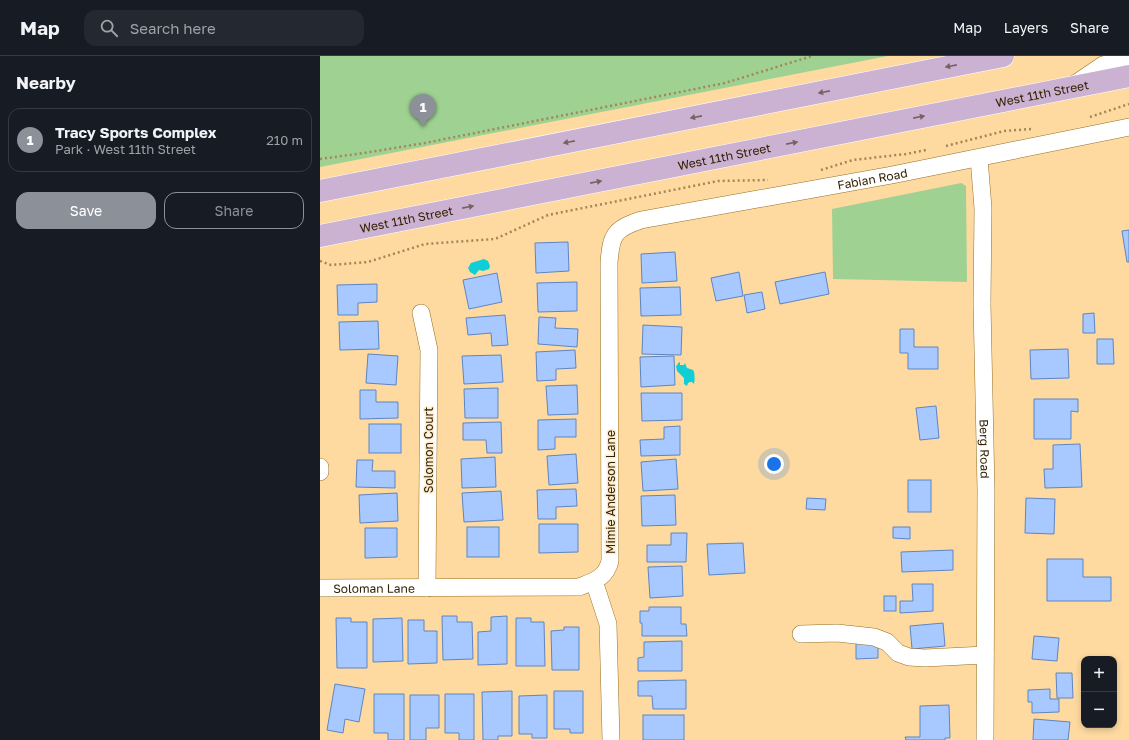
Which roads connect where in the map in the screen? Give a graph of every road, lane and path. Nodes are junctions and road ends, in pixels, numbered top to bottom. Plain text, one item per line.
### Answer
1 (812, 56) edge
2 (1003, 56) edge
3 (1129, 58) edge
4 (1129, 76) edge
5 (1070, 87) junction
6 (1129, 127) edge
7 (928, 150) dead end
8 (979, 158) junction
9 (320, 160) edge
10 (815, 172) dead end
11 (770, 180) dead end
12 (320, 191) edge
13 (618, 231) joint
14 (320, 236) edge
15 (320, 260) edge
16 (421, 313) dead end
17 (320, 467) edge
18 (320, 472) edge
19 (594, 581) junction
20 (320, 588) edge
21 (427, 588) junction
22 (801, 634) dead end
23 (985, 655) junction
24 (611, 740) edge
25 (985, 740) edge

1 - 9 path
2 -> 12 main road
3 - 5 street
4 - 5 main road, West 11th Street
14 -> 5 main road, West 11th Street
6 - 8 street, Fabian Road
7 - 10 path
8 - 13 street, Fabian Road
8 - 23 street, Berg Road
11 - 15 path
13 - 19 street, Mimie Anderson Lane
16 - 21 street, Solomon Court
17 - 18 street
19 - 21 street, Mimie Anderson Lane
19 - 24 street
20 - 21 street, Soloman Lane
22 - 23 street
23 - 25 street, Berg Road

